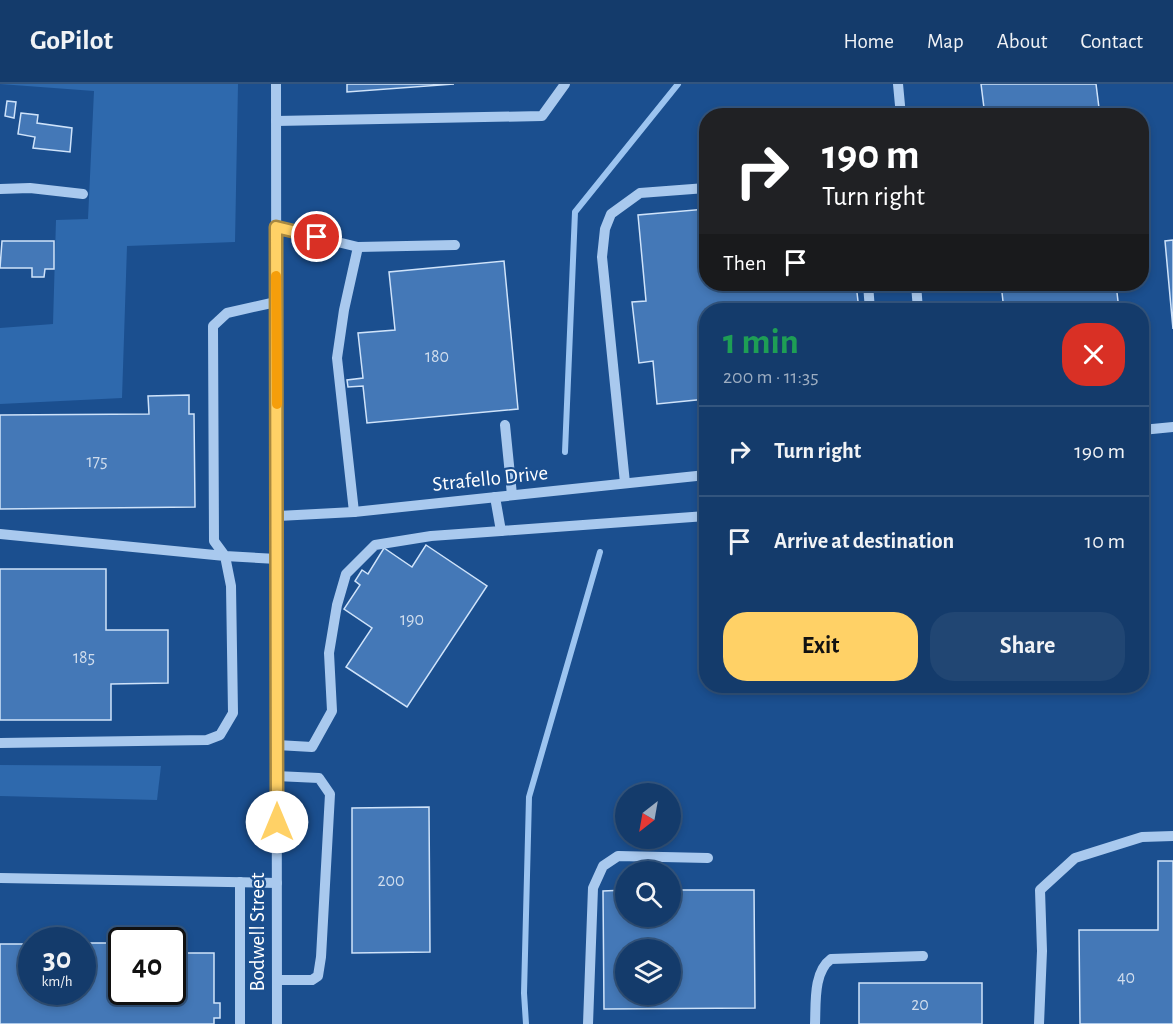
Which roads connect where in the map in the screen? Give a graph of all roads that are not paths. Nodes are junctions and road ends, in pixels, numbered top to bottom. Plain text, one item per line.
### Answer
1 (276, 84) edge
2 (565, 84) edge
3 (898, 84) edge
4 (900, 108) edge
5 (276, 122) junction
6 (0, 189) edge
7 (699, 189) edge
8 (84, 194) dead end
9 (276, 227) junction
10 (455, 244) dead end
11 (358, 247) junction
12 (276, 302) junction
13 (506, 425) dead end
14 (1173, 427) edge
15 (1149, 429) edge
16 (699, 476) edge
17 (625, 483) junction
18 (512, 495) junction
19 (495, 497) junction
20 (354, 512) junction
21 (278, 516) junction
22 (699, 517) edge
23 (501, 531) junction
24 (0, 534) edge
25 (225, 556) junction
26 (277, 559) junction
27 (0, 742) edge
28 (277, 745) junction
29 (276, 776) junction
30 (1173, 836) edge
31 (708, 858) dead end
32 (0, 878) edge
33 (240, 882) junction
34 (277, 883) junction
35 (923, 956) dead end
36 (277, 980) junction
37 (240, 1024) edge
38 (277, 1024) edge
39 (588, 1024) edge
40 (814, 1024) edge
41 (1039, 1024) edge

1 - 5 street, Bodwell Street
2 - 5 street
3 - 4 street
5 - 9 street, Bodwell Street
6 - 8 street
7 - 17 street
9 - 11 street
9 - 12 street, Bodwell Street
10 - 11 street
11 - 20 street
12 - 21 street, Bodwell Street
12 - 25 street
13 - 18 street
14 - 15 street
16 - 17 street, Strafello Drive
17 - 18 street, Strafello Drive
18 - 19 street, Strafello Drive
19 - 20 street, Strafello Drive
19 - 23 street
20 - 21 street, Strafello Drive
21 - 26 street, Bodwell Street
22 - 23 street
23 - 28 street
24 - 25 street
25 - 26 street
25 - 27 street
26 - 28 street, Bodwell Street
28 - 29 street, Bodwell Street
29 - 34 street, Bodwell Street
29 - 36 street
30 - 41 street
31 - 39 street
32 - 33 street
33 - 34 street
33 - 37 street
34 - 36 street, Bodwell Street
35 - 40 street
36 - 38 street, Bodwell Street

